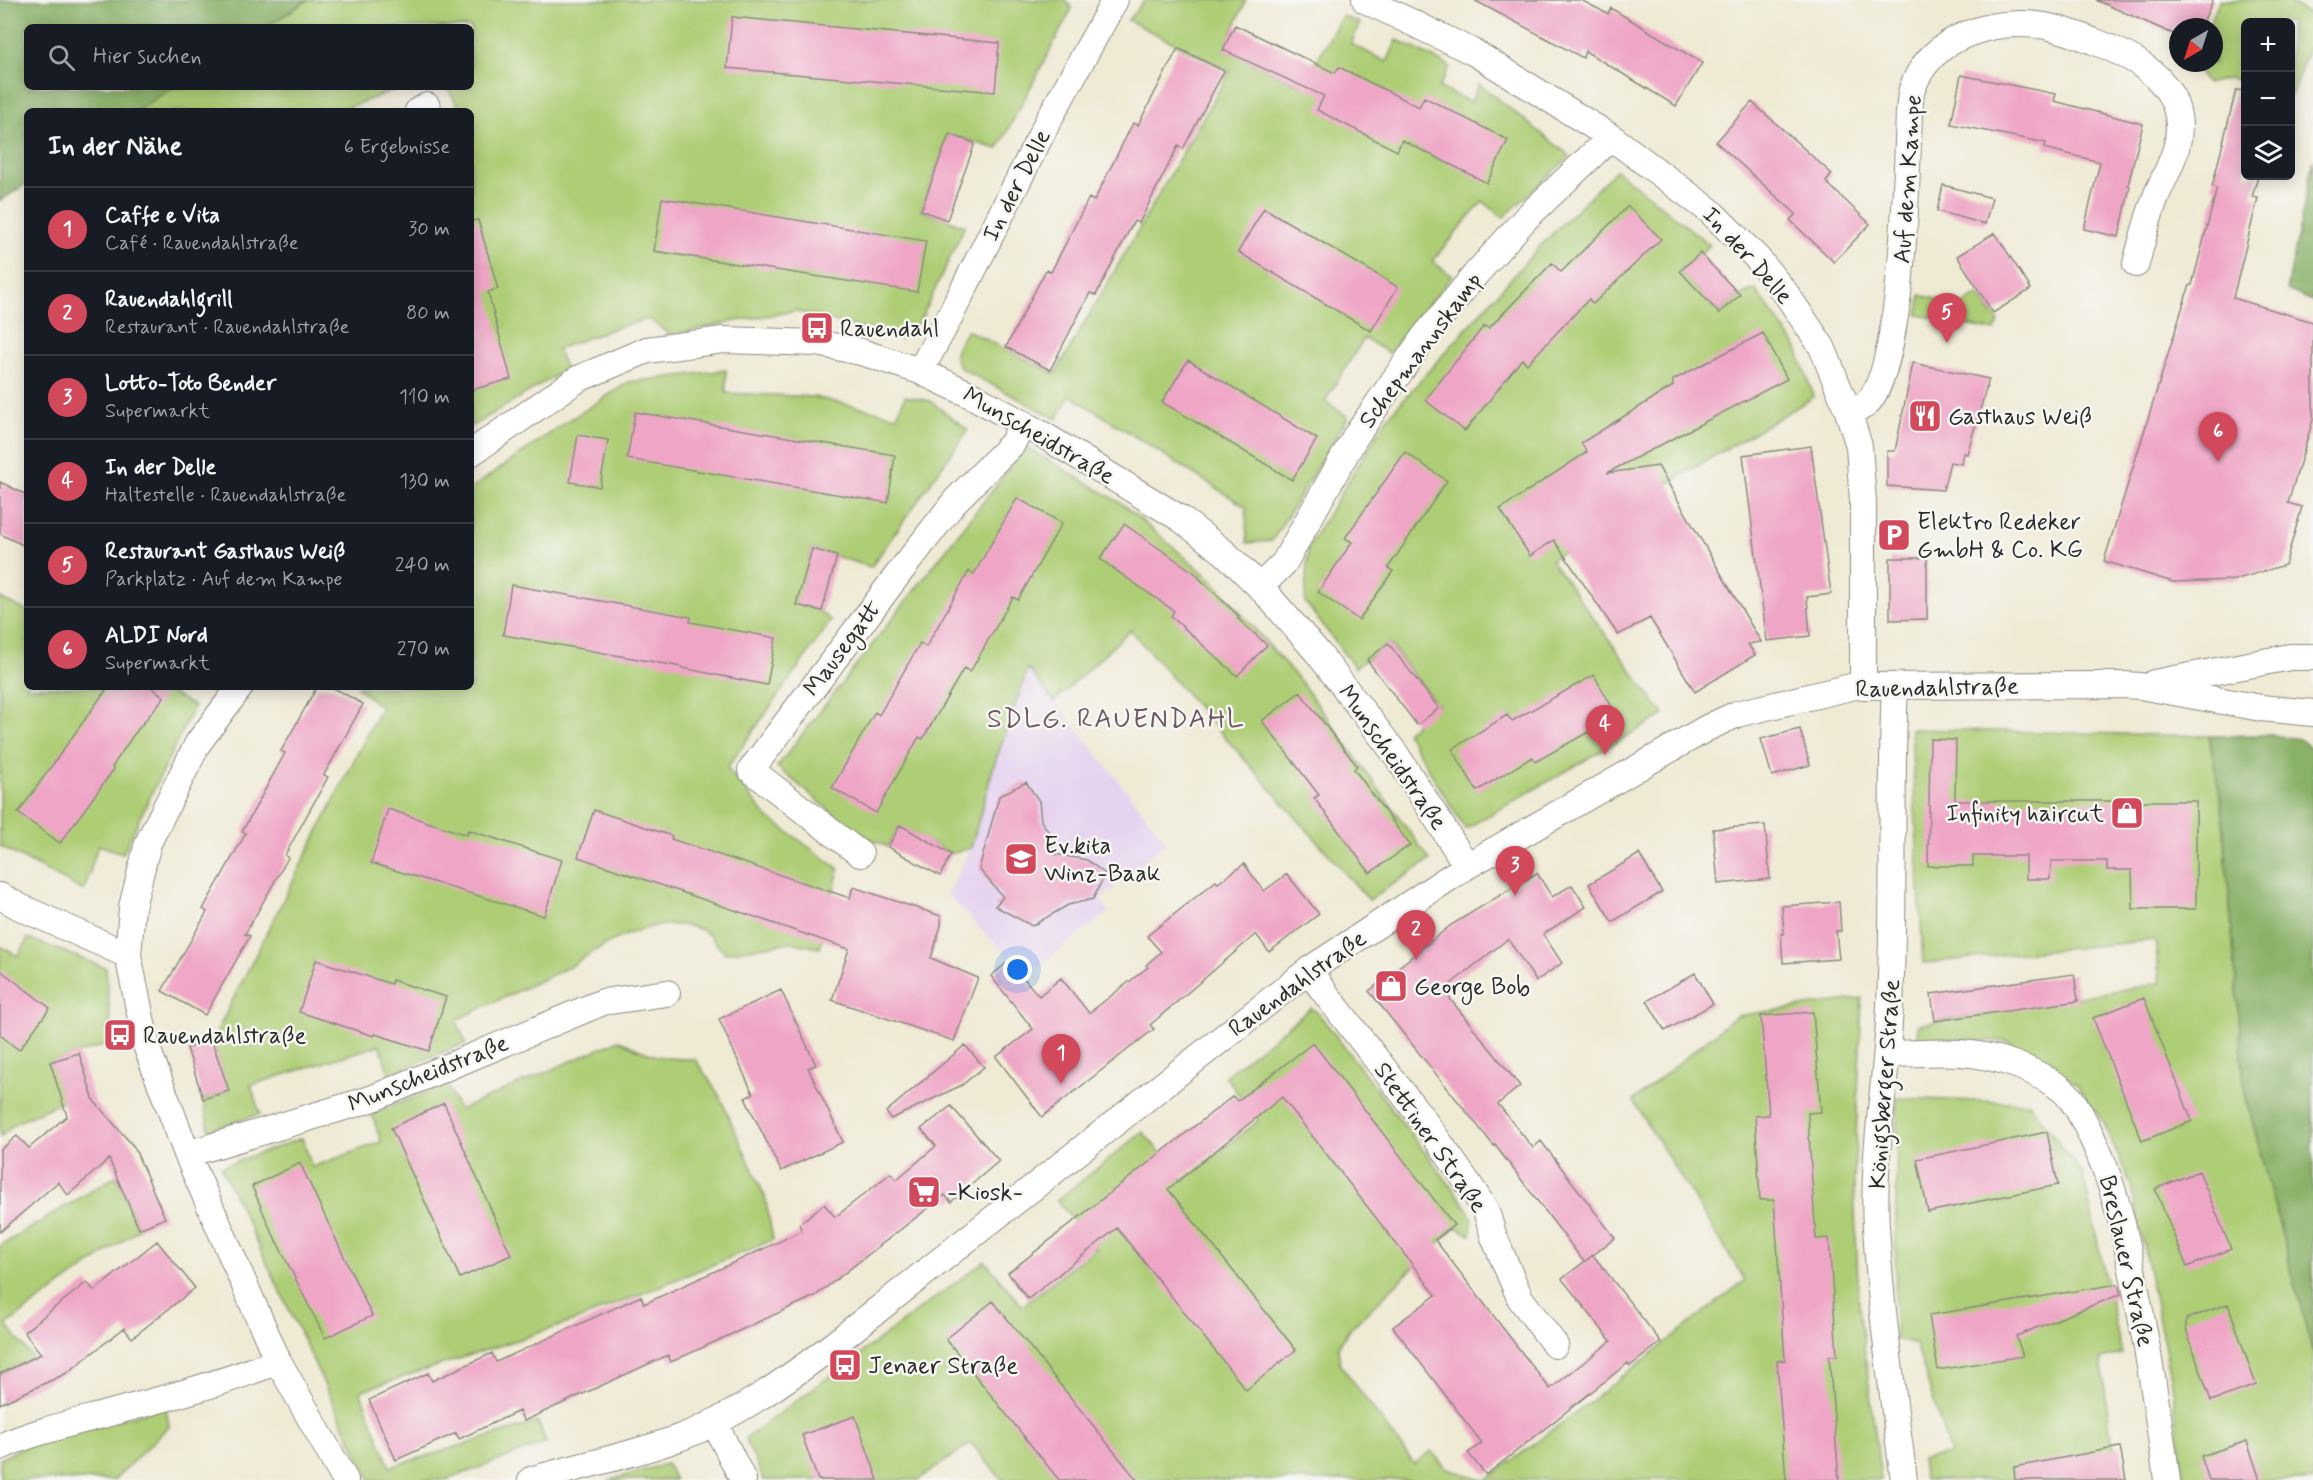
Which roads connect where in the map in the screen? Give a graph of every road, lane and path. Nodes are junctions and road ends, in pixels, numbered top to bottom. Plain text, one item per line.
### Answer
1 (1115, 0) edge
2 (1365, 0) edge
3 (1611, 137) junction
4 (2136, 264) dead end
5 (920, 371) junction
6 (1848, 411) junction
7 (1023, 423) junction
8 (474, 451) edge
9 (1260, 587) junction
10 (2313, 643) edge
11 (2301, 657) edge
12 (1863, 686) junction
13 (1896, 686) junction
14 (2140, 686) junction
15 (238, 690) edge
16 (2313, 713) edge
17 (860, 854) dead end
18 (1467, 866) junction
19 (0, 896) edge
20 (128, 955) junction
21 (1309, 969) junction
22 (667, 993) dead end
23 (1888, 1054) junction
24 (187, 1154) junction
25 (1555, 1345) dead end
26 (278, 1361) junction
27 (714, 1422) junction
28 (0, 1447) edge
29 (345, 1480) edge
30 (531, 1480) edge
31 (743, 1480) edge
32 (1904, 1480) edge
33 (2167, 1480) edge

1 - 5 street, In der Delle
2 - 3 street, In der Delle
3 - 6 street, In der Delle
3 - 9 street, Schepmannskamp
4 - 6 street, Auf dem Kampe
5 - 7 street, Munscheidstraße
5 - 8 street, Munscheidstraße
6 - 12 street, In der Delle
7 - 9 street, Munscheidstraße
7 - 17 street, Mausegatt
9 - 18 street, Munscheidstraße
10 - 11 street, Rauendahlstraße
11 - 14 street, Rauendahlstraße
12 - 13 street, Rauendahlstraße
12 - 18 street, Rauendahlstraße
13 - 14 street, Rauendahlstraße
13 - 23 street, Königsberger Straße
14 - 16 street, Rauendahlstraße
15 - 20 street
18 - 21 street, Rauendahlstraße
19 - 20 street
20 - 24 street
21 - 25 street, Stettiner Straße
21 - 27 street, Rauendahlstraße
22 - 24 street, Munscheidstraße
23 - 32 street, Königsberger Straße
23 - 33 street, Breslauer Straße
24 - 26 street
26 - 28 street
26 - 29 street
27 - 30 street, Rauendahlstraße
27 - 31 street

